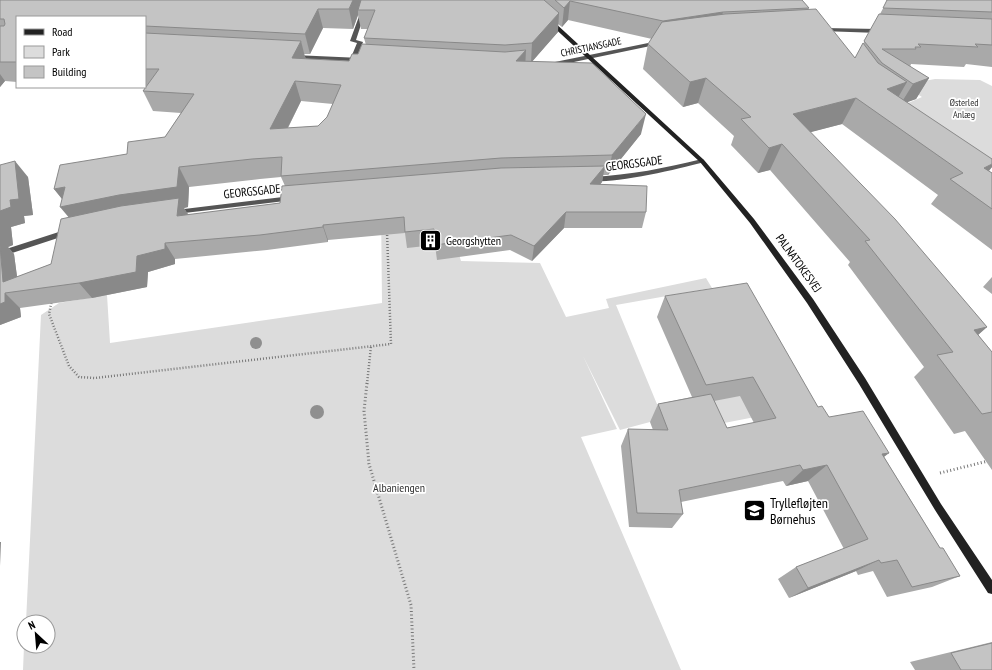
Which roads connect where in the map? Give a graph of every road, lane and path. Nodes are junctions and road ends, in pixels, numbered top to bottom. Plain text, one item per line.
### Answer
1 (367, 0) edge
2 (543, 15) edge
3 (819, 30) edge
4 (827, 30) junction
5 (882, 31) edge
6 (831, 36) edge
7 (665, 42) edge
8 (589, 56) junction
9 (284, 57) edge
10 (354, 60) junction
11 (368, 61) edge
12 (542, 65) edge
13 (702, 161) junction
14 (587, 179) edge
15 (298, 197) edge
16 (169, 213) edge
17 (387, 224) edge
18 (79, 230) edge
19 (0, 254) edge
20 (53, 292) edge
21 (371, 346) junction
22 (992, 460) edge
23 (921, 478) junction
24 (992, 589) edge
25 (414, 670) edge

1 - 10 street
2 - 8 main road, PALNATOKESVEJ
3 - 4 street
4 - 5 street
4 - 6 street
7 - 8 street, CHRISTIANSGADE
8 - 12 street, CHRISTIANSGADE
8 - 13 main road, PALNATOKESVEJ
9 - 10 street
10 - 11 street
13 - 14 street, GEORGSGADE
13 - 23 main road, PALNATOKESVEJ
15 - 16 street, GEORGSGADE
17 - 21 path
18 - 19 street
20 - 21 path
21 - 25 path
22 - 23 path
23 - 24 main road, PALNATOKESVEJ

